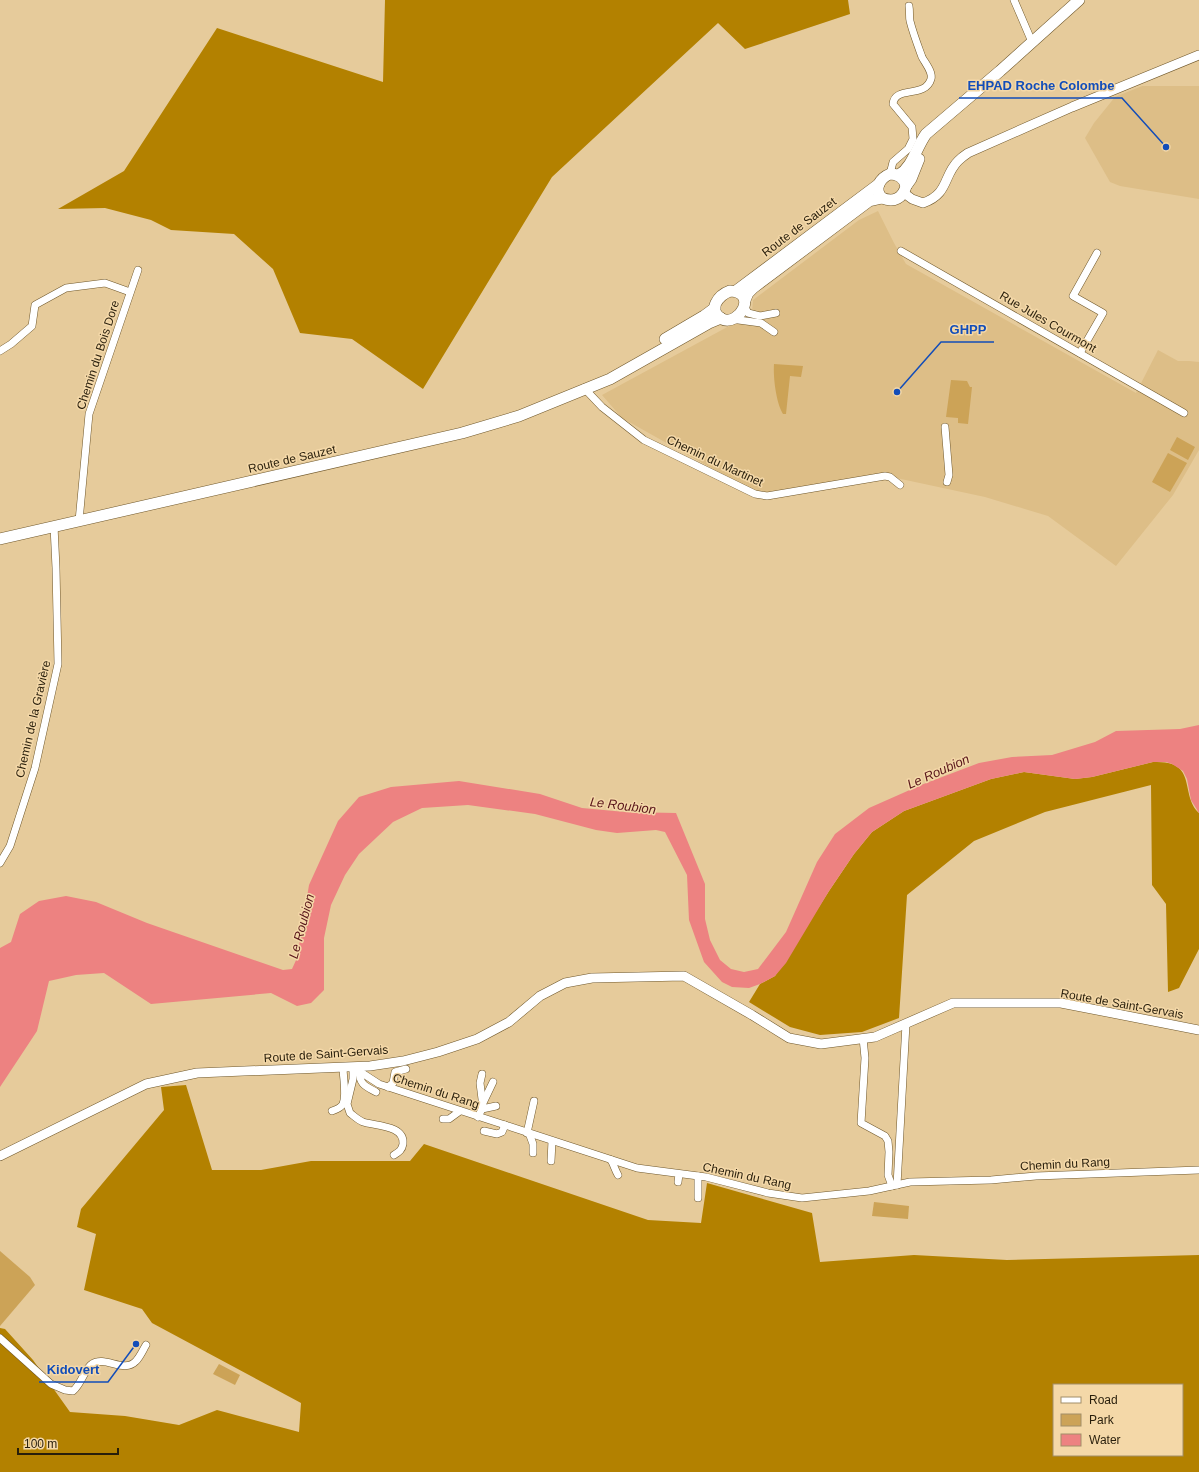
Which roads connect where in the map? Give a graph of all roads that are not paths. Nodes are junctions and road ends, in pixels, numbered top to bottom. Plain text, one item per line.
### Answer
1 (1014, 0) edge
2 (1079, 0) edge
3 (910, 6) dead end
4 (1032, 42) junction
5 (1199, 55) edge
6 (1000, 71) junction
7 (895, 175) junction
8 (879, 184) junction
9 (905, 189) junction
10 (882, 198) junction
11 (901, 251) dead end
12 (1097, 253) dead end
13 (138, 270) dead end
14 (736, 291) junction
15 (130, 292) junction
16 (745, 304) junction
17 (715, 308) junction
18 (776, 313) dead end
19 (726, 319) junction
20 (774, 332) dead end
21 (0, 351) edge
22 (1080, 353) junction
23 (584, 388) junction
24 (1184, 413) dead end
25 (945, 427) dead end
26 (947, 482) dead end
27 (900, 485) dead end
28 (78, 521) junction
29 (54, 526) junction
30 (0, 539) edge
31 (0, 863) edge
32 (906, 1024) junction
33 (1199, 1030) edge
34 (863, 1038) junction
35 (353, 1068) junction
36 (406, 1069) dead end
37 (482, 1074) dead end
38 (493, 1082) dead end
39 (388, 1087) junction
40 (376, 1092) dead end
41 (534, 1101) dead end
42 (496, 1106) dead end
43 (482, 1107) junction
44 (332, 1111) dead end
45 (460, 1111) junction
46 (478, 1117) junction
47 (443, 1119) dead end
48 (505, 1126) junction
49 (484, 1131) dead end
50 (528, 1133) junction
51 (552, 1141) junction
52 (533, 1153) dead end
53 (394, 1155) dead end
54 (0, 1156) edge
55 (611, 1160) junction
56 (551, 1161) dead end
57 (1199, 1170) edge
58 (679, 1174) junction
59 (618, 1175) dead end
60 (698, 1176) junction
61 (678, 1182) dead end
62 (895, 1186) junction
63 (698, 1198) dead end
64 (0, 1338) edge
65 (146, 1345) dead end

1 - 4 street
2 - 4 main road
3 - 7 street
4 - 6 main road
5 - 9 street
6 - 7 main road
6 - 9 main road
7 - 8 main road
7 - 9 main road
8 - 10 main road
8 - 14 main road, Route de Sauzet
9 - 10 main road
10 - 16 main road, Route de Sauzet
11 - 22 street, Rue Jules Courmont
12 - 22 street
13 - 15 street, Chemin du Bois Dore
14 - 16 main road
14 - 17 main road
15 - 21 street
15 - 28 street, Chemin du Bois Dore
16 - 18 street
16 - 19 main road
17 - 19 main road
17 - 23 main road, Route de Sauzet
19 - 20 street
19 - 23 main road, Route de Sauzet
22 - 24 street, Rue Jules Courmont
23 - 27 street, Chemin du Martinet
23 - 28 main road, Route de Sauzet
25 - 26 street
28 - 29 main road, Route de Sauzet
29 - 30 main road, Route de Sauzet
29 - 31 street, Chemin de la Gravière
32 - 33 street, Route de Saint-Gervais
32 - 34 street, Route de Saint-Gervais
32 - 62 street
34 - 35 street, Route de Saint-Gervais
34 - 62 street
35 - 39 street, Chemin du Rang
35 - 40 street
35 - 44 street
35 - 53 street
35 - 54 street, Route de Saint-Gervais
36 - 39 street
37 - 43 street
38 - 43 street
39 - 45 street, Chemin du Rang
41 - 50 street
42 - 43 street
43 - 46 street
45 - 46 street, Chemin du Rang
45 - 47 street
46 - 48 street, Chemin du Rang
48 - 49 street
48 - 50 street, Chemin du Rang
50 - 51 street, Chemin du Rang
50 - 52 street
51 - 55 street, Chemin du Rang
51 - 56 street
55 - 58 street, Chemin du Rang
55 - 59 street
57 - 62 street, Chemin du Rang
58 - 60 street, Chemin du Rang
58 - 61 street
60 - 62 street, Chemin du Rang
60 - 63 street
64 - 65 street

